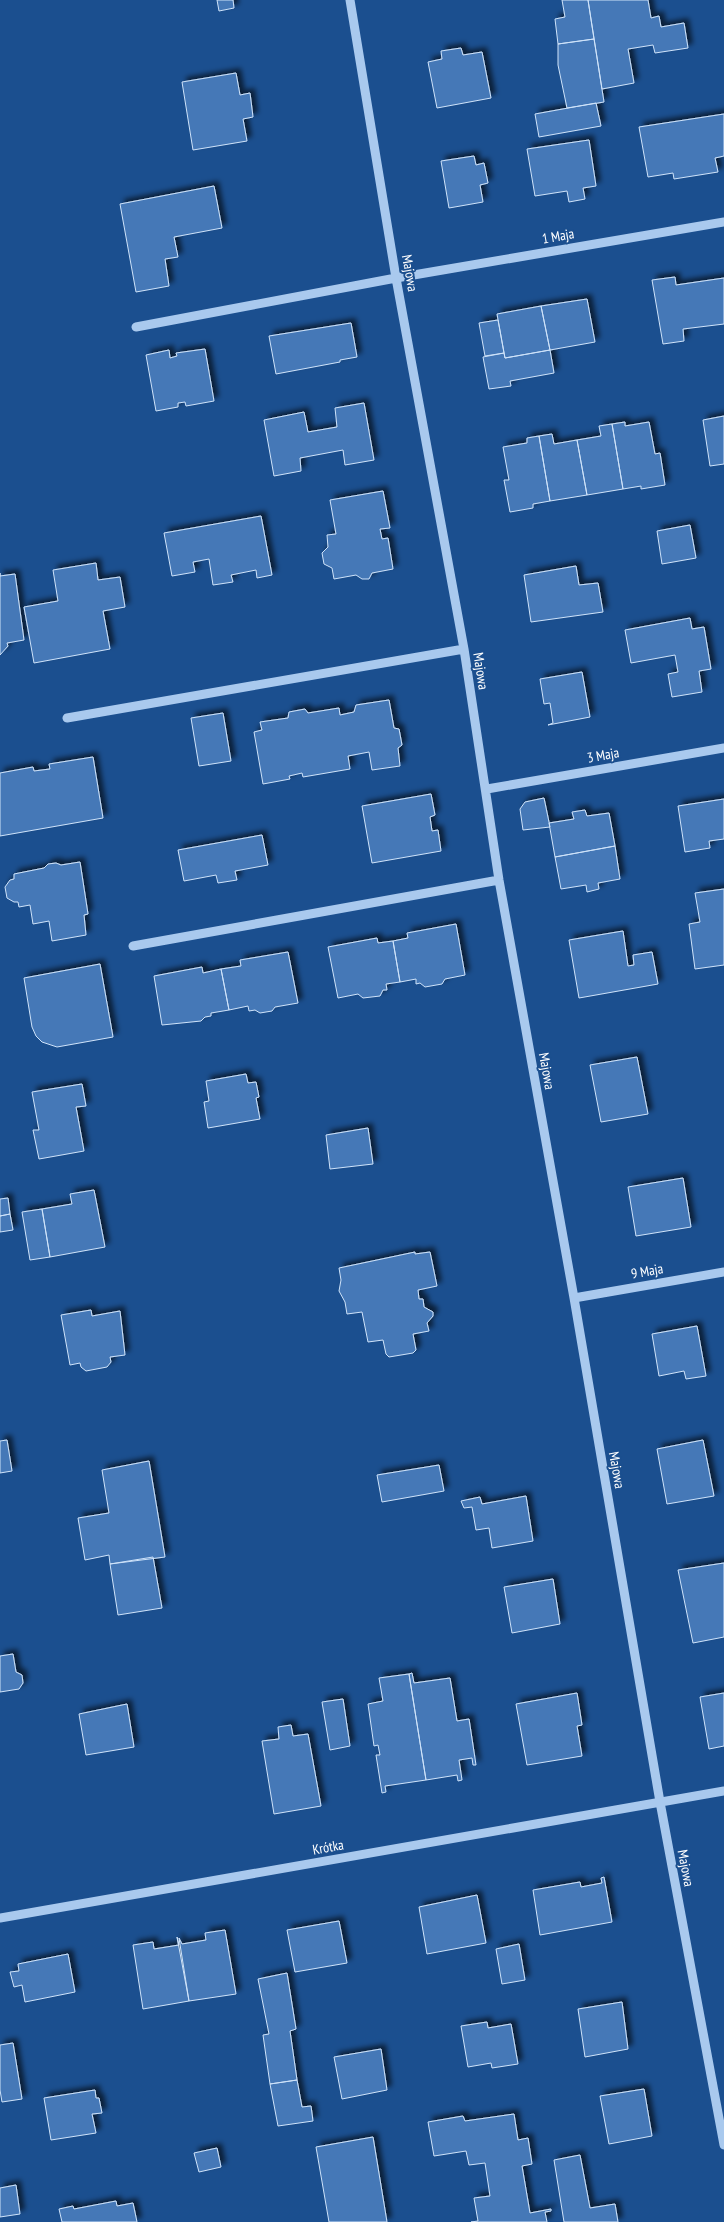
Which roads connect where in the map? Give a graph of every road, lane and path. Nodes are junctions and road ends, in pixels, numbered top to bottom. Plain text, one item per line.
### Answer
1 (350, 0) edge
2 (724, 222) edge
3 (396, 278) junction
4 (136, 327) dead end
5 (464, 649) junction
6 (67, 718) dead end
7 (724, 748) edge
8 (487, 789) junction
9 (499, 880) junction
10 (133, 946) dead end
11 (724, 1272) edge
12 (574, 1298) junction
13 (724, 1791) edge
14 (660, 1802) junction
15 (0, 1918) edge
16 (724, 2145) edge

1 - 3 street, Majowa
2 - 3 street, 1 Maja
3 - 4 street, 1 Maja
3 - 5 street, Majowa
5 - 6 street
5 - 8 street, Majowa
7 - 8 street, 3 Maja
8 - 9 street, Majowa
9 - 10 street
9 - 12 street, Majowa
11 - 12 street, 9 Maja
12 - 14 street, Majowa
13 - 14 street, Krótka
14 - 15 street, Krótka
14 - 16 street, Majowa

